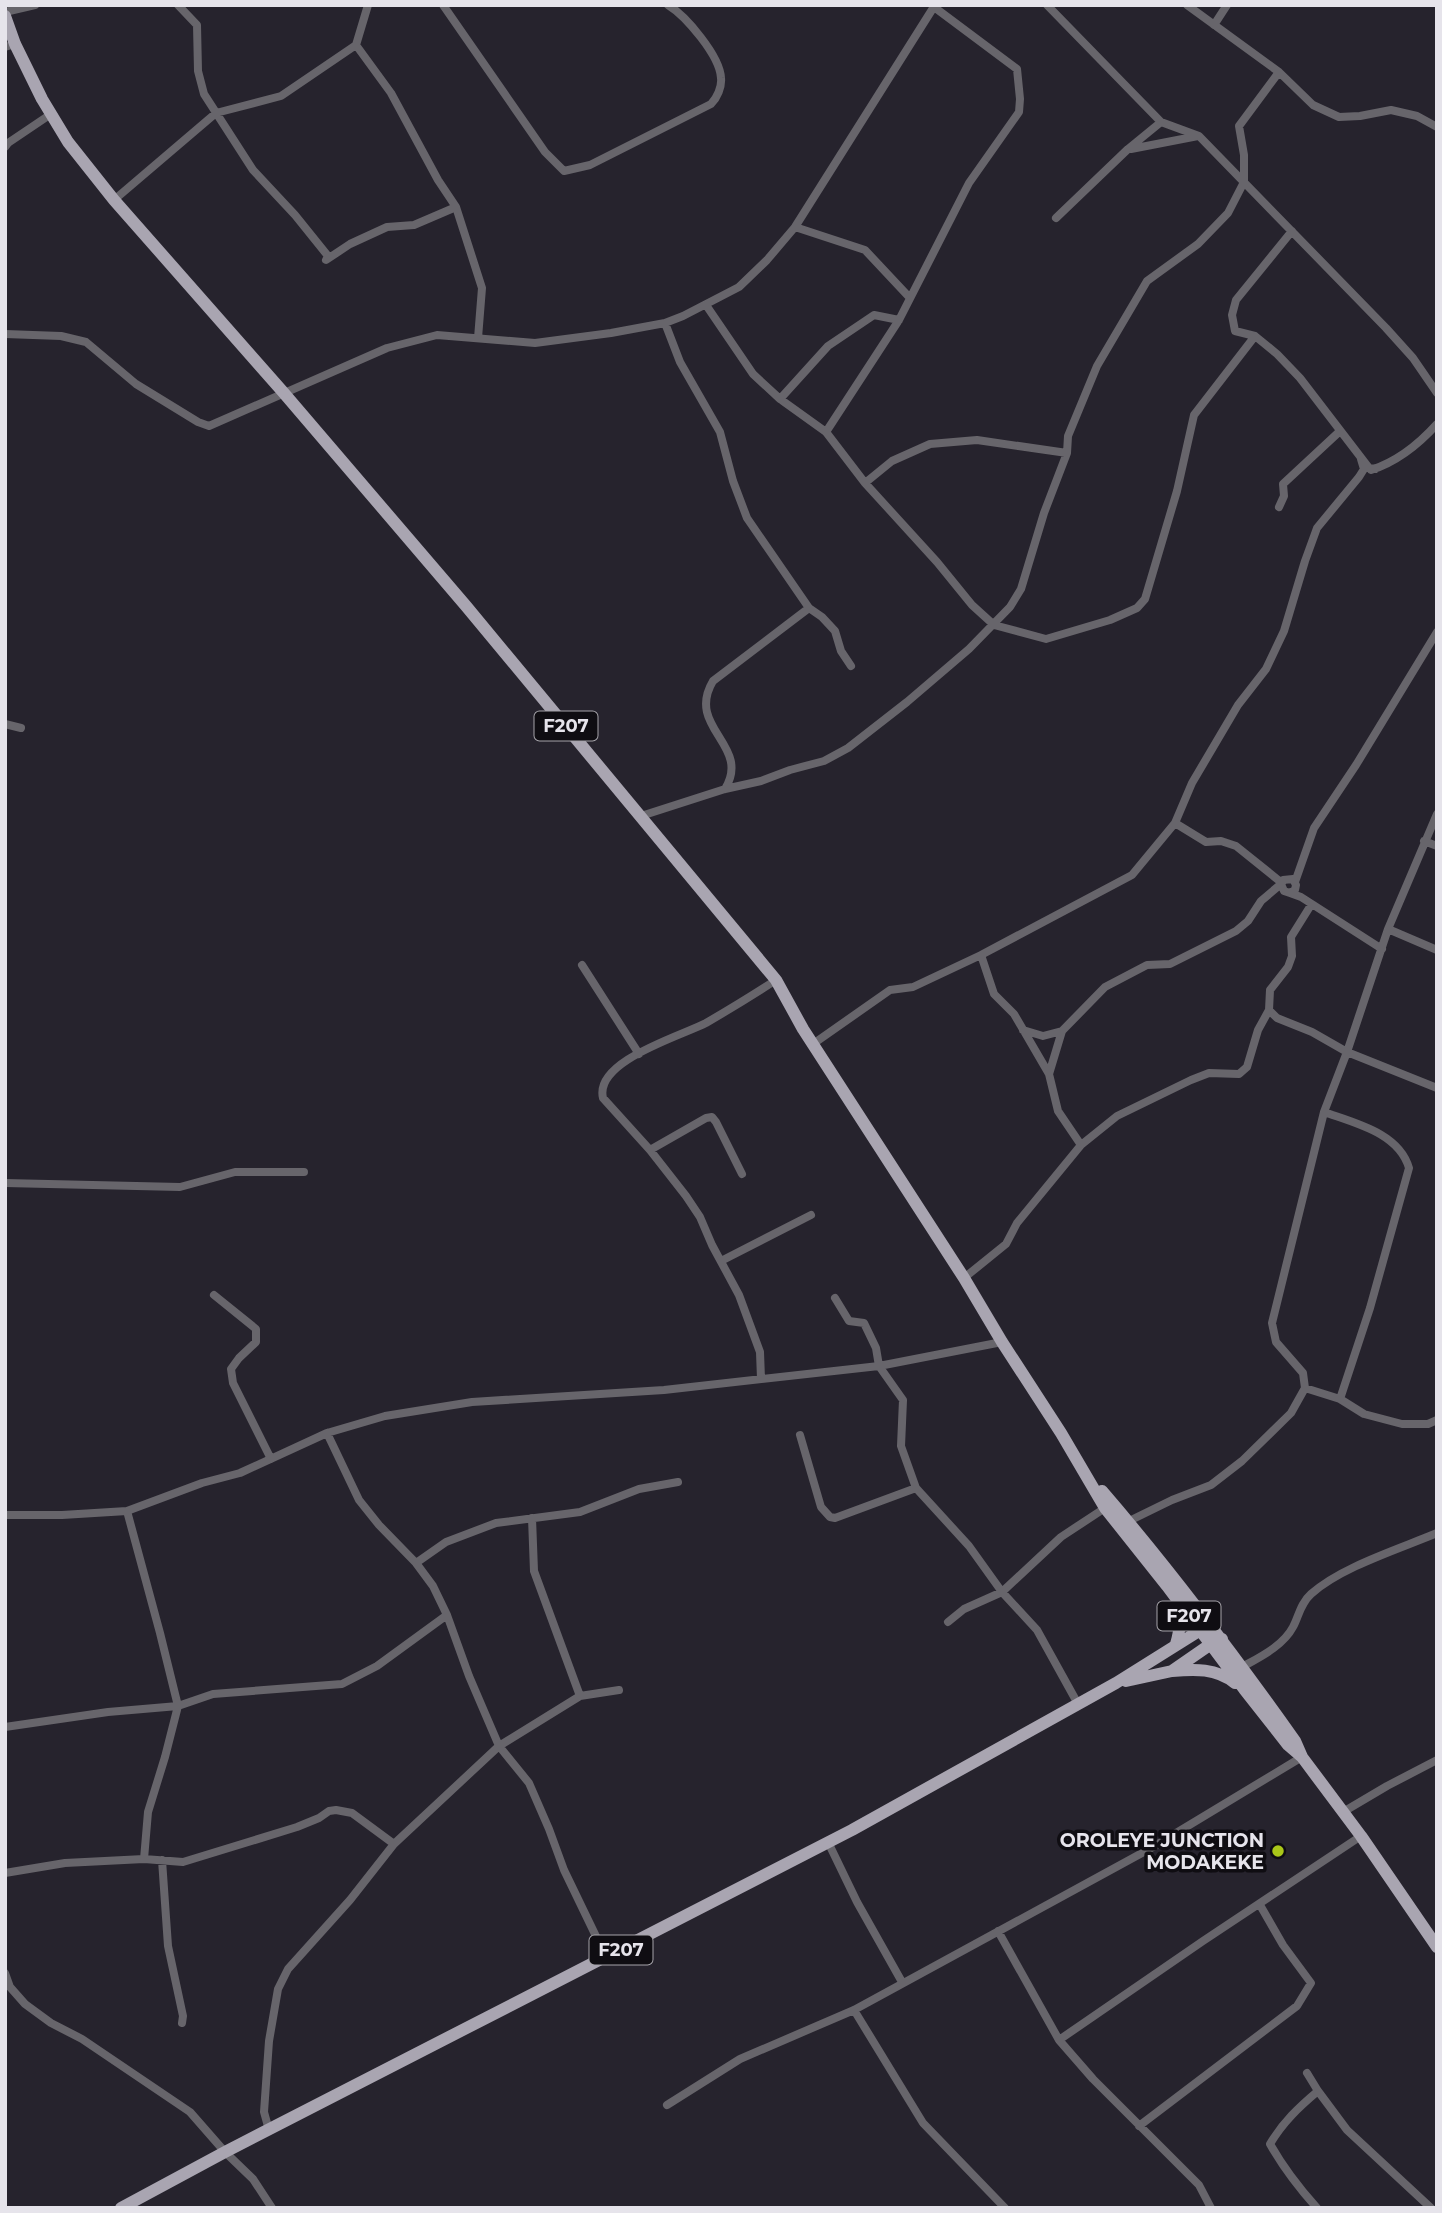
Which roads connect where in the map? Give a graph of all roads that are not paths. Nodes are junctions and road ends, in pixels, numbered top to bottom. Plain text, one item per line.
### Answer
1 (35, 5) edge
2 (178, 5) edge
3 (368, 5) edge
4 (443, 5) edge
5 (668, 5) edge
6 (1047, 5) edge
7 (1187, 5) edge
8 (1227, 5) edge
9 (935, 6) edge
10 (5, 14) edge
11 (1214, 25) junction
12 (356, 45) junction
13 (10, 46) edge
14 (1279, 72) junction
15 (216, 113) junction
16 (51, 114) junction
17 (1161, 122) junction
18 (1437, 127) edge
19 (1199, 136) junction
20 (5, 147) edge
21 (1128, 149) junction
22 (1244, 182) junction
23 (114, 200) junction
24 (456, 207) junction
25 (1056, 218) dead end
26 (795, 227) junction
27 (1292, 231) junction
28 (910, 298) junction
29 (706, 305) junction
30 (899, 320) junction
31 (665, 323) junction
32 (5, 334) edge
33 (1255, 336) junction
34 (478, 338) junction
35 (284, 392) junction
36 (1437, 393) edge
37 (780, 399) junction
38 (1437, 424) edge
39 (825, 432) junction
40 (1339, 432) junction
41 (1068, 453) junction
42 (1361, 459) junction
43 (1375, 469) junction
44 (1359, 477) junction
45 (864, 483) junction
46 (1279, 508) dead end
47 (809, 608) junction
48 (994, 625) junction
49 (1437, 632) edge
50 (851, 666) dead end
51 (5, 724) edge
52 (21, 728) dead end
53 (725, 789) junction
54 (1437, 814) edge
55 (641, 816) junction
56 (1175, 823) junction
57 (1424, 841) junction
58 (1437, 846) edge
59 (1286, 885) junction
60 (1311, 905) junction
61 (1388, 929) junction
62 (1382, 949) junction
63 (1437, 950) edge
64 (981, 955) junction
65 (582, 965) dead end
66 (776, 980) junction
67 (1269, 1010) junction
68 (1023, 1030) junction
69 (1062, 1031) junction
70 (813, 1044) junction
71 (1347, 1052) junction
72 (639, 1054) junction
73 (1049, 1074) junction
74 (1437, 1088) edge
75 (1324, 1112) junction
76 (1081, 1144) junction
77 (650, 1150) junction
78 (304, 1172) dead end
79 (741, 1174) dead end
80 (5, 1183) edge
81 (811, 1215) dead end
82 (721, 1261) junction
83 (964, 1278) junction
84 (214, 1295) dead end
85 (835, 1298) dead end
86 (1002, 1342) junction
87 (879, 1366) junction
88 (761, 1379) junction
89 (1305, 1388) junction
90 (1340, 1399) junction
91 (1437, 1420) edge
92 (327, 1433) junction
93 (800, 1435) dead end
94 (271, 1459) junction
95 (1083, 1470) junction
96 (678, 1482) dead end
97 (916, 1488) junction
98 (1105, 1508) junction
99 (127, 1511) junction
100 (5, 1516) edge
101 (532, 1518) junction
102 (1126, 1522) junction
103 (1437, 1532) edge
104 (416, 1563) junction
105 (1167, 1586) junction
106 (1002, 1591) junction
107 (447, 1615) junction
108 (948, 1622) dead end
109 (1199, 1631) junction
110 (1214, 1635) junction
111 (1176, 1644) junction
112 (1242, 1667) junction
113 (1172, 1671) junction
114 (1116, 1683) junction
115 (1244, 1689) junction
116 (619, 1690) dead end
117 (580, 1696) junction
118 (1078, 1704) junction
119 (178, 1706) junction
120 (5, 1727) edge
121 (499, 1746) junction
122 (1302, 1757) junction
123 (1437, 1760) edge
124 (1343, 1812) junction
125 (1361, 1836) junction
126 (828, 1842) junction
127 (394, 1844) junction
128 (144, 1859) junction
129 (162, 1860) junction
130 (5, 1873) edge
131 (1259, 1905) junction
132 (999, 1931) junction
133 (1436, 1945) edge
134 (606, 1957) junction
135 (5, 1973) edge
136 (902, 1982) junction
137 (854, 2010) junction
138 (181, 2023) dead end
139 (1059, 2040) junction
140 (1307, 2073) dead end
141 (1318, 2091) junction
142 (667, 2105) dead end
143 (1139, 2126) junction
144 (269, 2130) junction
145 (225, 2152) junction
146 (121, 2208) edge
147 (272, 2208) edge
148 (1005, 2208) edge
149 (1211, 2208) edge
150 (1317, 2208) edge
151 (1431, 2208) edge

1 - 10 street
2 - 15 street
3 - 12 street
4 - 5 street
6 - 17 street
7 - 11 street
8 - 11 street
9 - 26 street
9 - 28 street
10 - 13 main road, F207
11 - 14 street
12 - 15 street
12 - 24 street
13 - 16 main road, F207
14 - 18 street
14 - 22 street
15 - 23 street
15 - 24 street
16 - 20 street
16 - 23 main road, F207
17 - 19 street
17 - 21 street
19 - 21 street
19 - 22 street
21 - 25 street
22 - 27 street
22 - 41 street
23 - 35 main road, F207
24 - 34 street
26 - 28 street
26 - 29 street
27 - 33 street
27 - 36 street
28 - 30 street
29 - 31 street
29 - 37 street
30 - 37 street
30 - 39 street
31 - 34 street
31 - 47 street
32 - 35 street
33 - 40 street
33 - 48 street
34 - 35 street
35 - 55 main road, F207
37 - 39 street
38 - 43 street
39 - 45 street
40 - 42 street
40 - 46 street
41 - 45 street
41 - 48 street
42 - 43 street
42 - 44 street
43 - 44 street
44 - 56 street
45 - 48 street
47 - 50 street
47 - 53 street
48 - 53 street
49 - 59 street
51 - 52 street
53 - 55 street
54 - 57 street
55 - 66 main road, F207
56 - 59 street
56 - 64 street
57 - 58 street
57 - 61 street
59 - 60 street
59 - 69 street
60 - 62 street
60 - 67 street
61 - 62 street
61 - 63 street
62 - 71 street
64 - 68 street
64 - 70 street
65 - 72 street
66 - 70 main road, F207
66 - 72 street
67 - 71 street
67 - 76 street
68 - 69 street
68 - 73 street
69 - 73 street
70 - 83 main road, F207
71 - 74 street
71 - 75 street
72 - 77 street
73 - 76 street
75 - 89 street
75 - 90 street
76 - 83 street
77 - 79 street
77 - 82 street
78 - 80 street
81 - 82 street
82 - 88 street
83 - 86 main road, F207
84 - 94 street
85 - 87 street
86 - 87 street
86 - 95 main road, F207
87 - 88 street
87 - 97 street
88 - 92 street
89 - 90 street
89 - 102 street
90 - 91 street
92 - 94 street
92 - 104 street
93 - 97 street
94 - 99 street
95 - 98 main road, F207
95 - 102 main road, F207
96 - 101 street
97 - 106 street
98 - 105 main road, F207
98 - 106 street
99 - 100 street
99 - 119 street
101 - 104 street
101 - 117 street
102 - 110 main road, F207
103 - 112 street
104 - 107 street
105 - 109 main road, F207
105 - 111 main road
106 - 108 street
106 - 118 street
107 - 119 street
107 - 121 street
109 - 110 main road, F207
109 - 111 main road, F207
110 - 112 main road, F207
110 - 113 main road, F207
110 - 115 main road, F207
111 - 114 main road, F207
112 - 122 main road, F207
113 - 114 main road, F207
113 - 115 main road
114 - 118 main road, F207
115 - 122 main road, F207
116 - 117 street
117 - 121 street
118 - 126 main road, F207
119 - 120 street
119 - 128 street
121 - 127 street
121 - 134 street
122 - 124 main road, F207
122 - 132 street
123 - 124 street
124 - 125 main road, F207
125 - 131 street
125 - 133 main road, F207
126 - 134 main road, F207
126 - 136 street
127 - 129 street
127 - 144 street
128 - 129 street
128 - 130 street
129 - 138 street
131 - 139 street
131 - 143 street
132 - 136 street
132 - 139 street
134 - 144 main road, F207
135 - 145 street
136 - 137 street
137 - 142 street
137 - 148 street
139 - 143 street
140 - 141 street
141 - 150 street
141 - 151 street
143 - 149 street
144 - 145 main road, F207
145 - 146 main road, F207
145 - 147 street

